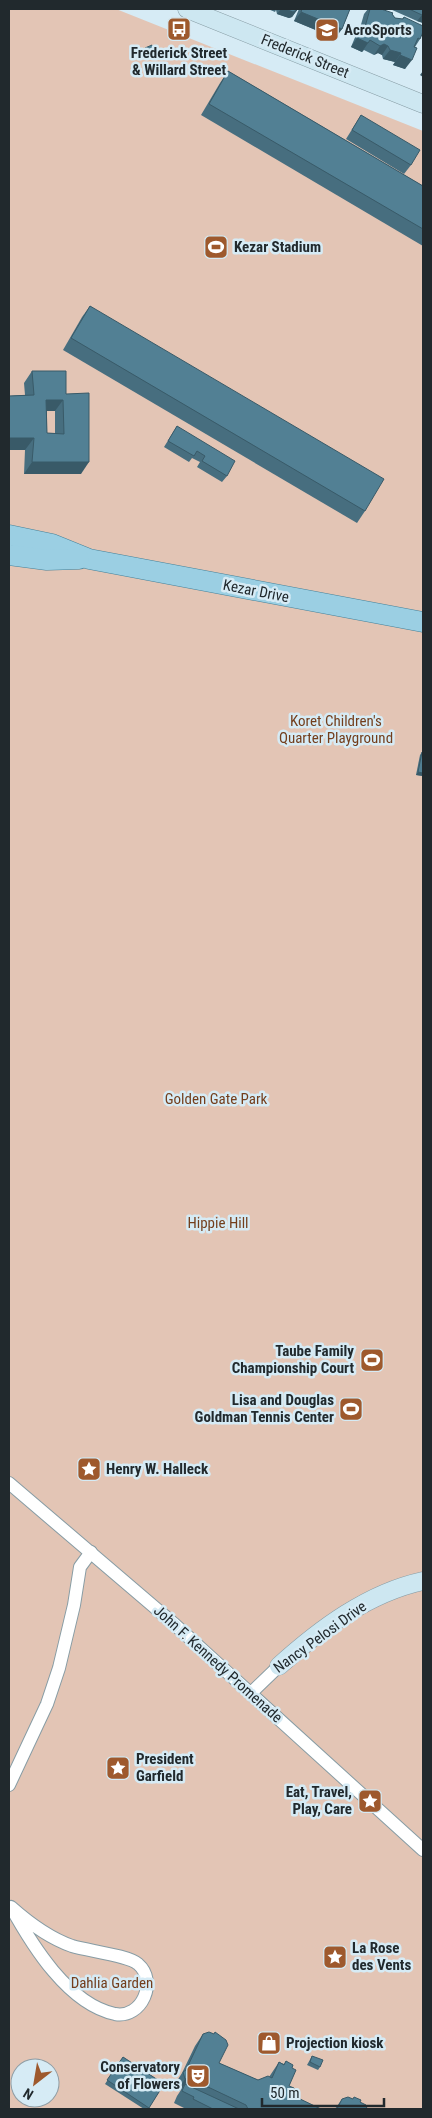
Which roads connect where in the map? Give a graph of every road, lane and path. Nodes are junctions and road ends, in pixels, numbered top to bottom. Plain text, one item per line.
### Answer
1 (187, 9) edge
2 (423, 104) edge
3 (9, 535) edge
4 (11, 555) edge
5 (89, 559) junction
6 (423, 622) edge
7 (9, 1482) edge
8 (91, 1552) junction
9 (423, 1581) edge
10 (278, 1666) joint
11 (251, 1693) junction
12 (9, 1785) edge
13 (423, 1850) edge
14 (10, 1904) edge

1 - 2 main road, Frederick Street
3 - 5 main road, Kezar Drive
4 - 5 main road, Kezar Drive
5 - 6 main road, Kezar Drive
7 - 8 street, John F. Kennedy Promenade
8 - 11 street, John F. Kennedy Promenade
8 - 12 street
9 - 10 main road, Nancy Pelosi Drive
10 - 11 street, Nancy Pelosi Drive
11 - 13 street, John F. Kennedy Promenade
14 - 14 street

